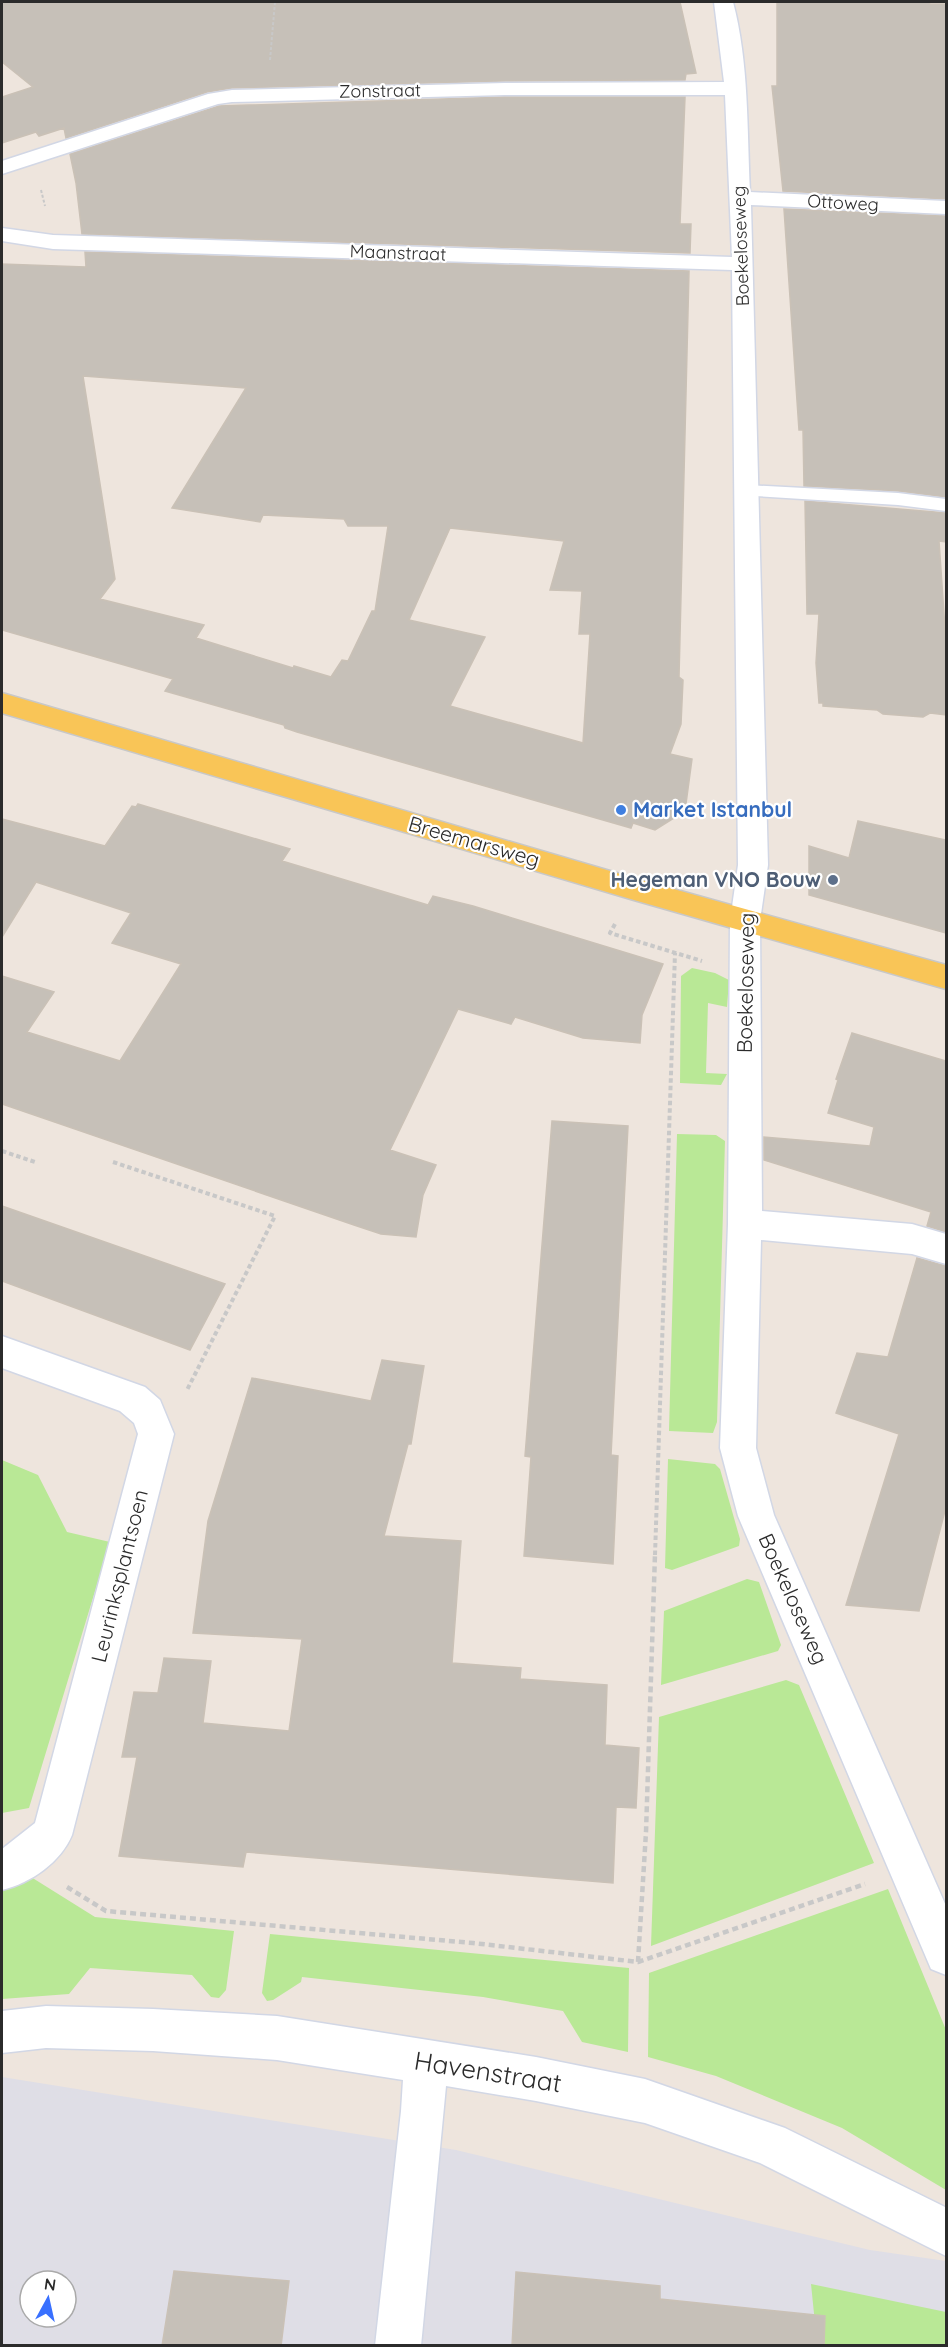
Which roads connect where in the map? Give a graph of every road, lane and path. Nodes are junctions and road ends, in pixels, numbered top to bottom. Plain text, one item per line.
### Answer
1 (275, 2) edge
2 (724, 2) edge
3 (735, 89) junction
4 (267, 94) junction
5 (34, 157) junction
6 (2, 168) edge
7 (740, 198) junction
8 (946, 207) edge
9 (2, 235) edge
10 (53, 242) junction
11 (743, 264) junction
12 (746, 491) junction
13 (946, 505) edge
14 (2, 703) edge
15 (634, 889) junction
16 (745, 921) junction
17 (675, 953) junction
18 (744, 973) junction
19 (946, 978) edge
20 (2, 1151) edge
21 (34, 1162) dead end
22 (113, 1162) dead end
23 (745, 1224) junction
24 (946, 1249) edge
25 (2, 1352) edge
26 (147, 1412) junction
27 (17, 1861) edge
28 (910, 1868) junction
29 (946, 1954) edge
30 (638, 1962) junction
31 (2, 2032) edge
32 (425, 2062) junction
33 (946, 2234) edge
34 (398, 2346) edge

1 - 4 path
2 - 3 street, Boekeloseweg
3 - 4 street, Zonstraat
3 - 7 street, Boekeloseweg
4 - 5 street, Zonstraat
5 - 6 street, Zonstraat
5 - 10 path
7 - 8 street, Ottoweg
7 - 11 street, Boekeloseweg
9 - 10 street
10 - 11 street, Maanstraat
11 - 12 street, Boekeloseweg
12 - 13 lane
12 - 16 street, Boekeloseweg
14 - 15 main road, Breemarsweg
15 - 16 main road, Breemarsweg
15 - 17 path
16 - 18 street, Boekeloseweg
16 - 19 main road, Breemarsweg
17 - 18 path
17 - 30 path
18 - 23 street, Boekeloseweg
20 - 21 path
22 - 26 path
23 - 24 street
23 - 28 street, Boekeloseweg
25 - 26 street
26 - 27 street, Leurinksplantsoen
27 - 30 path
28 - 29 street, Boekeloseweg
28 - 30 path
31 - 32 street, Havenstraat
32 - 33 street, Havenstraat
32 - 34 street

